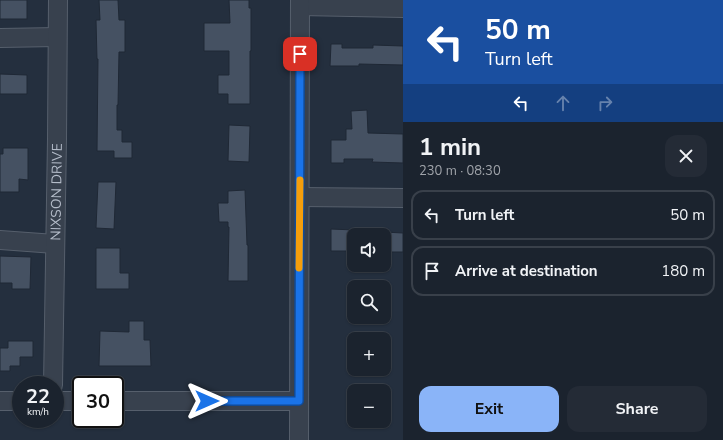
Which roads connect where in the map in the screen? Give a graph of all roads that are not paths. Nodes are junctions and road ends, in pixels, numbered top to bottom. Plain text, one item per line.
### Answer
1 (58, 0) edge
2 (300, 3) edge
3 (403, 8) edge
4 (57, 37) junction
5 (0, 38) edge
6 (300, 197) junction
7 (403, 198) edge
8 (0, 240) edge
9 (55, 244) junction
10 (53, 376) edge
11 (0, 401) edge
12 (12, 401) edge
13 (124, 401) edge
14 (299, 401) junction
15 (299, 440) edge

1 - 4 street, NIXSON DRIVE
2 - 3 street
2 - 6 street
4 - 5 street
4 - 9 street, NIXSON DRIVE
6 - 7 street
6 - 14 street
8 - 9 street
9 - 10 street, NIXSON DRIVE
11 - 12 street
13 - 14 street
14 - 15 street

